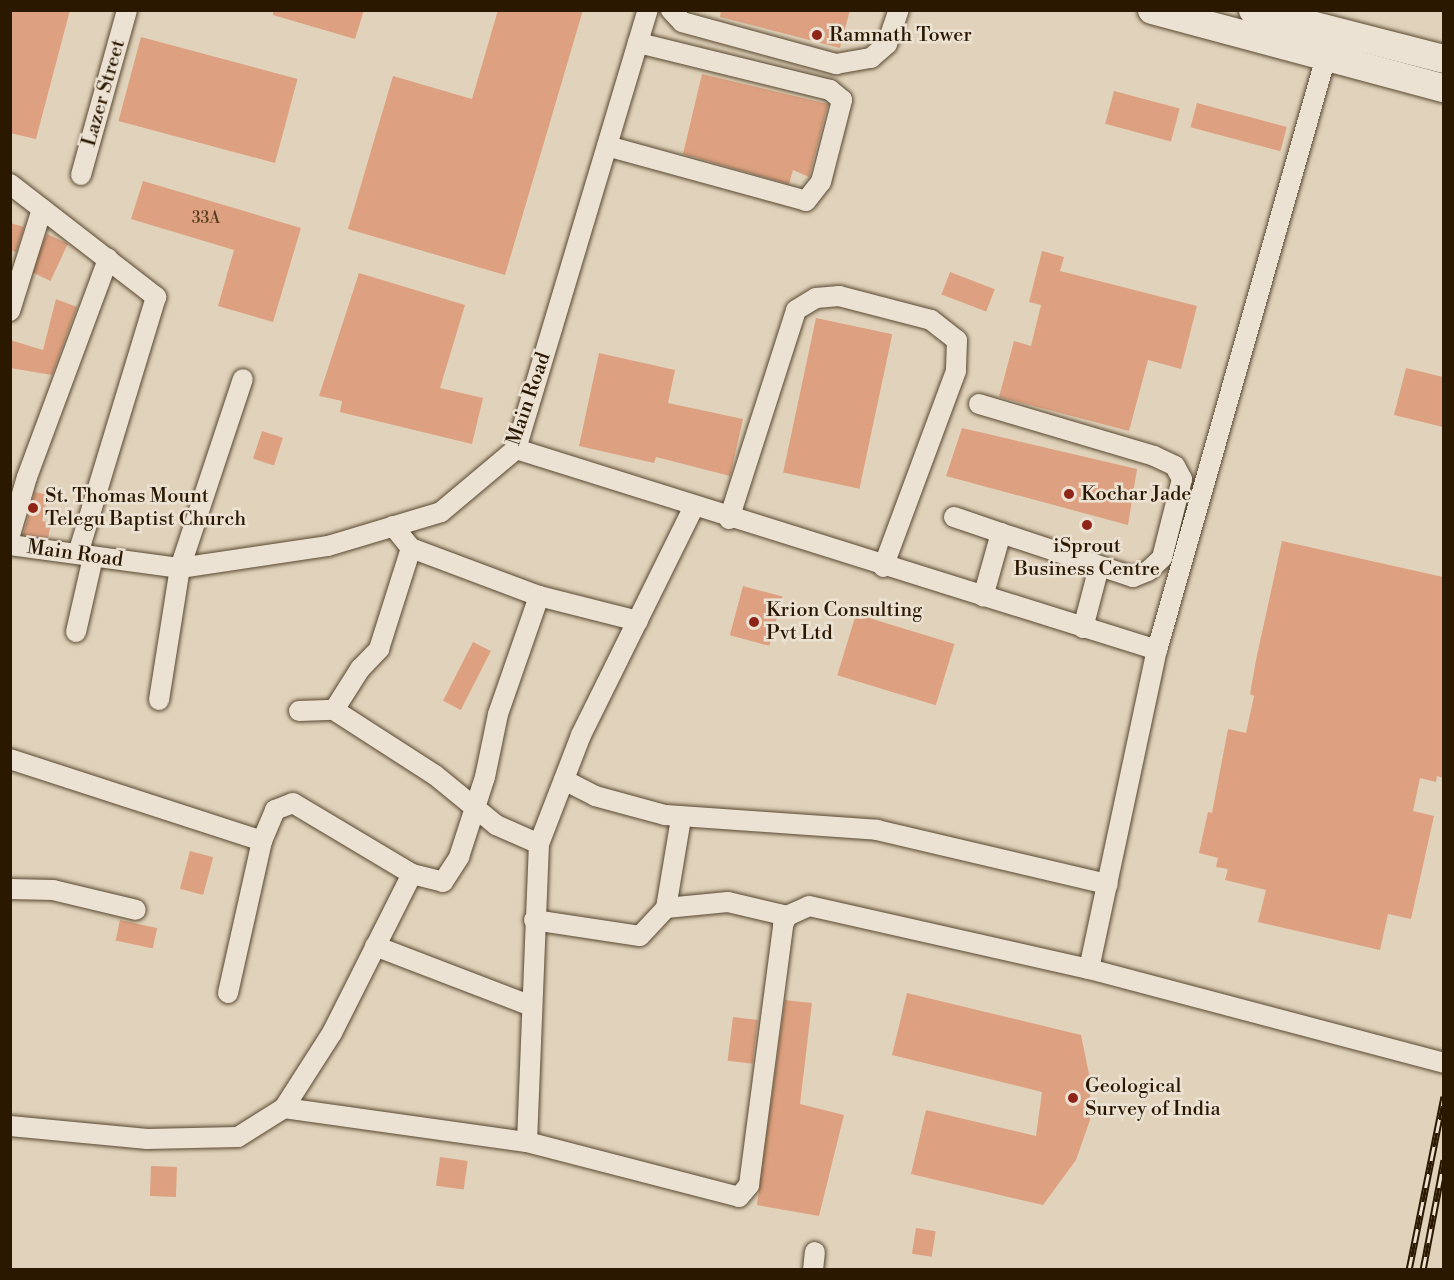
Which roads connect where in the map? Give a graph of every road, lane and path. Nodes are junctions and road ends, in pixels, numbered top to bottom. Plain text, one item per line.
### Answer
1 (127, 10) edge
2 (648, 10) edge
3 (671, 10) edge
4 (899, 10) edge
5 (1253, 10) edge
6 (1169, 13) edge
7 (638, 43) junction
8 (1330, 45) junction
9 (1443, 59) edge
10 (1443, 88) edge
11 (607, 146) junction
12 (81, 175) dead end
13 (10, 184) edge
14 (42, 209) junction
15 (108, 259) junction
16 (10, 311) edge
17 (243, 379) dead end
18 (979, 404) dead end
19 (516, 449) junction
20 (19, 474) edge
21 (693, 508) junction
22 (954, 517) dead end
23 (729, 519) junction
24 (393, 526) junction
25 (1001, 533) junction
26 (10, 535) edge
27 (10, 545) edge
28 (411, 548) junction
29 (86, 555) junction
30 (883, 567) junction
31 (1099, 567) junction
32 (180, 568) junction
33 (539, 596) junction
34 (983, 597) junction
35 (638, 621) junction
36 (1083, 628) junction
37 (76, 632) dead end
38 (1157, 650) junction
39 (159, 700) dead end
40 (334, 710) junction
41 (299, 711) dead end
42 (10, 759) edge
43 (564, 780) junction
44 (475, 810) junction
45 (681, 818) junction
46 (262, 841) junction
47 (539, 844) junction
48 (412, 874) junction
49 (1108, 884) junction
50 (10, 889) edge
51 (666, 908) junction
52 (136, 910) dead end
53 (787, 916) junction
54 (534, 920) junction
55 (375, 946) junction
56 (1089, 969) junction
57 (228, 993) dead end
58 (531, 1006) junction
59 (1443, 1063) edge
60 (284, 1108) junction
61 (10, 1126) edge
62 (527, 1142) junction

1 - 12 street, Lazer Street
2 - 7 street, Main Road
3 - 4 street
5 - 8 main road
6 - 8 main road
7 - 11 street, Main Road
7 - 11 street
8 - 9 main road
8 - 10 main road
8 - 38 street
11 - 19 street, Main Road
13 - 14 street
14 - 15 street
14 - 16 street
15 - 20 street
15 - 29 street
17 - 32 street
18 - 31 street
19 - 21 street
19 - 24 street, Main Road
20 - 26 street
21 - 23 street
21 - 35 street
22 - 25 street
23 - 30 street
23 - 30 street
24 - 28 street
24 - 32 street, Main Road
25 - 31 street
25 - 34 street
27 - 29 street, Main Road
28 - 33 street
28 - 40 street
29 - 32 street, Main Road
29 - 37 street
30 - 34 street
31 - 36 street
32 - 39 street
33 - 35 street
33 - 44 street
34 - 36 street
35 - 43 street
36 - 38 street
38 - 49 street
40 - 41 street
40 - 44 street
42 - 46 street
43 - 45 street
43 - 47 street
44 - 47 street
44 - 48 street
45 - 49 street
45 - 51 street
46 - 48 street
46 - 57 street
47 - 54 street
48 - 55 street
49 - 56 street
50 - 52 street
51 - 53 street
51 - 54 street
53 - 56 street
53 - 62 street
54 - 58 street
55 - 58 street
55 - 60 street
56 - 59 street
58 - 62 street
60 - 61 street
60 - 62 street

